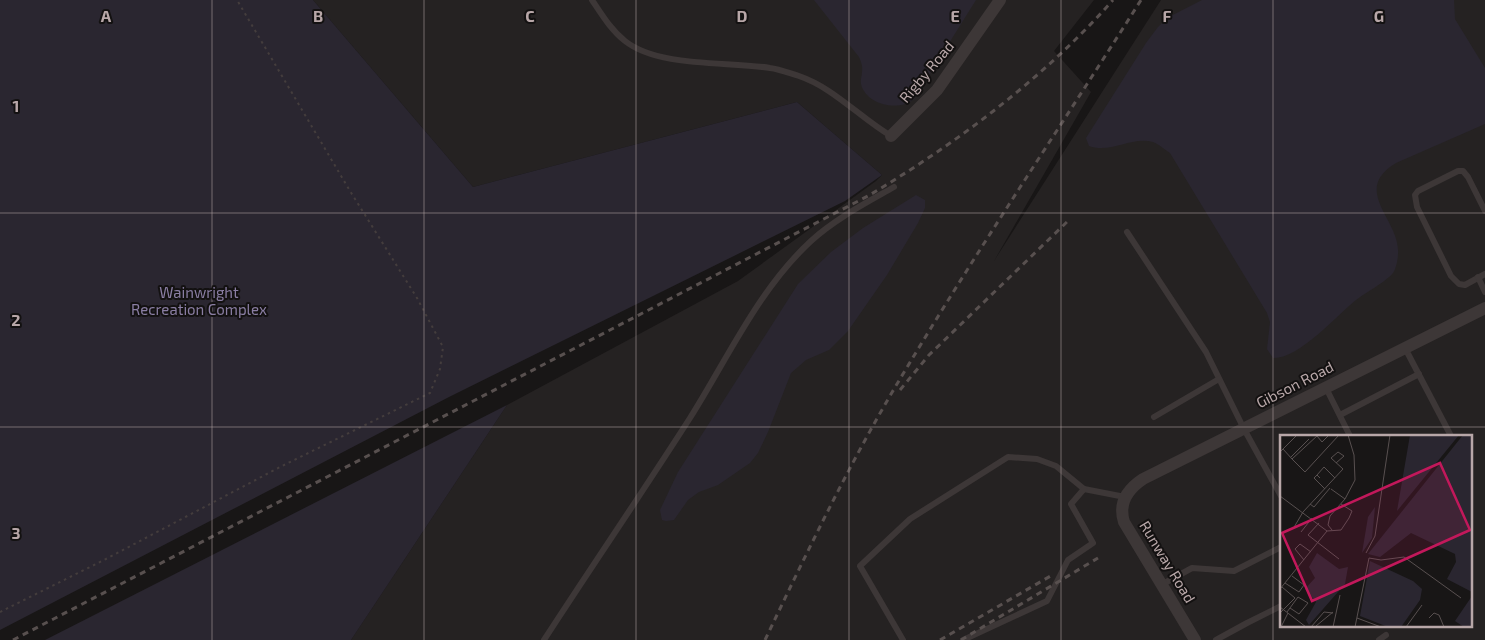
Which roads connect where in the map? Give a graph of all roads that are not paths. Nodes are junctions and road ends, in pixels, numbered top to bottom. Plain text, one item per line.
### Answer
1 (592, 0) edge
2 (1000, 0) edge
3 (891, 136) joint
4 (894, 187) dead end
5 (1485, 211) edge
6 (1127, 232) dead end
7 (1485, 274) edge
8 (1478, 277) junction
9 (1485, 292) edge
10 (1485, 308) edge
11 (1405, 348) junction
12 (1419, 374) junction
13 (1219, 379) junction
14 (1326, 388) junction
15 (1340, 415) junction
16 (1154, 417) dead end
17 (1244, 428) junction
18 (1350, 435) edge
19 (1450, 435) edge
20 (1084, 489) junction
21 (1280, 494) edge
22 (1125, 497) junction
23 (1280, 547) edge
24 (1161, 585) junction
25 (1280, 606) edge
26 (1386, 635) dead end
27 (544, 640) edge
28 (903, 640) edge
29 (963, 640) edge
30 (1195, 640) edge
31 (1216, 640) edge
32 (1379, 640) edge

1 - 3 lane
2 - 3 street, Rigby Road
4 - 27 lane
5 - 8 lane
6 - 13 lane
7 - 8 lane
8 - 9 lane
10 - 11 street, Gibson Road
11 - 12 lane
11 - 14 street, Gibson Road
12 - 15 lane
12 - 19 lane
13 - 16 lane
13 - 17 lane
14 - 15 lane
14 - 17 street, Gibson Road
15 - 18 lane
17 - 21 lane
17 - 22 street, Gibson Road
20 - 22 lane
20 - 28 lane
20 - 29 lane
22 - 24 street, Runway Road
23 - 24 lane
24 - 30 street, Runway Road
25 - 31 lane
26 - 32 lane

